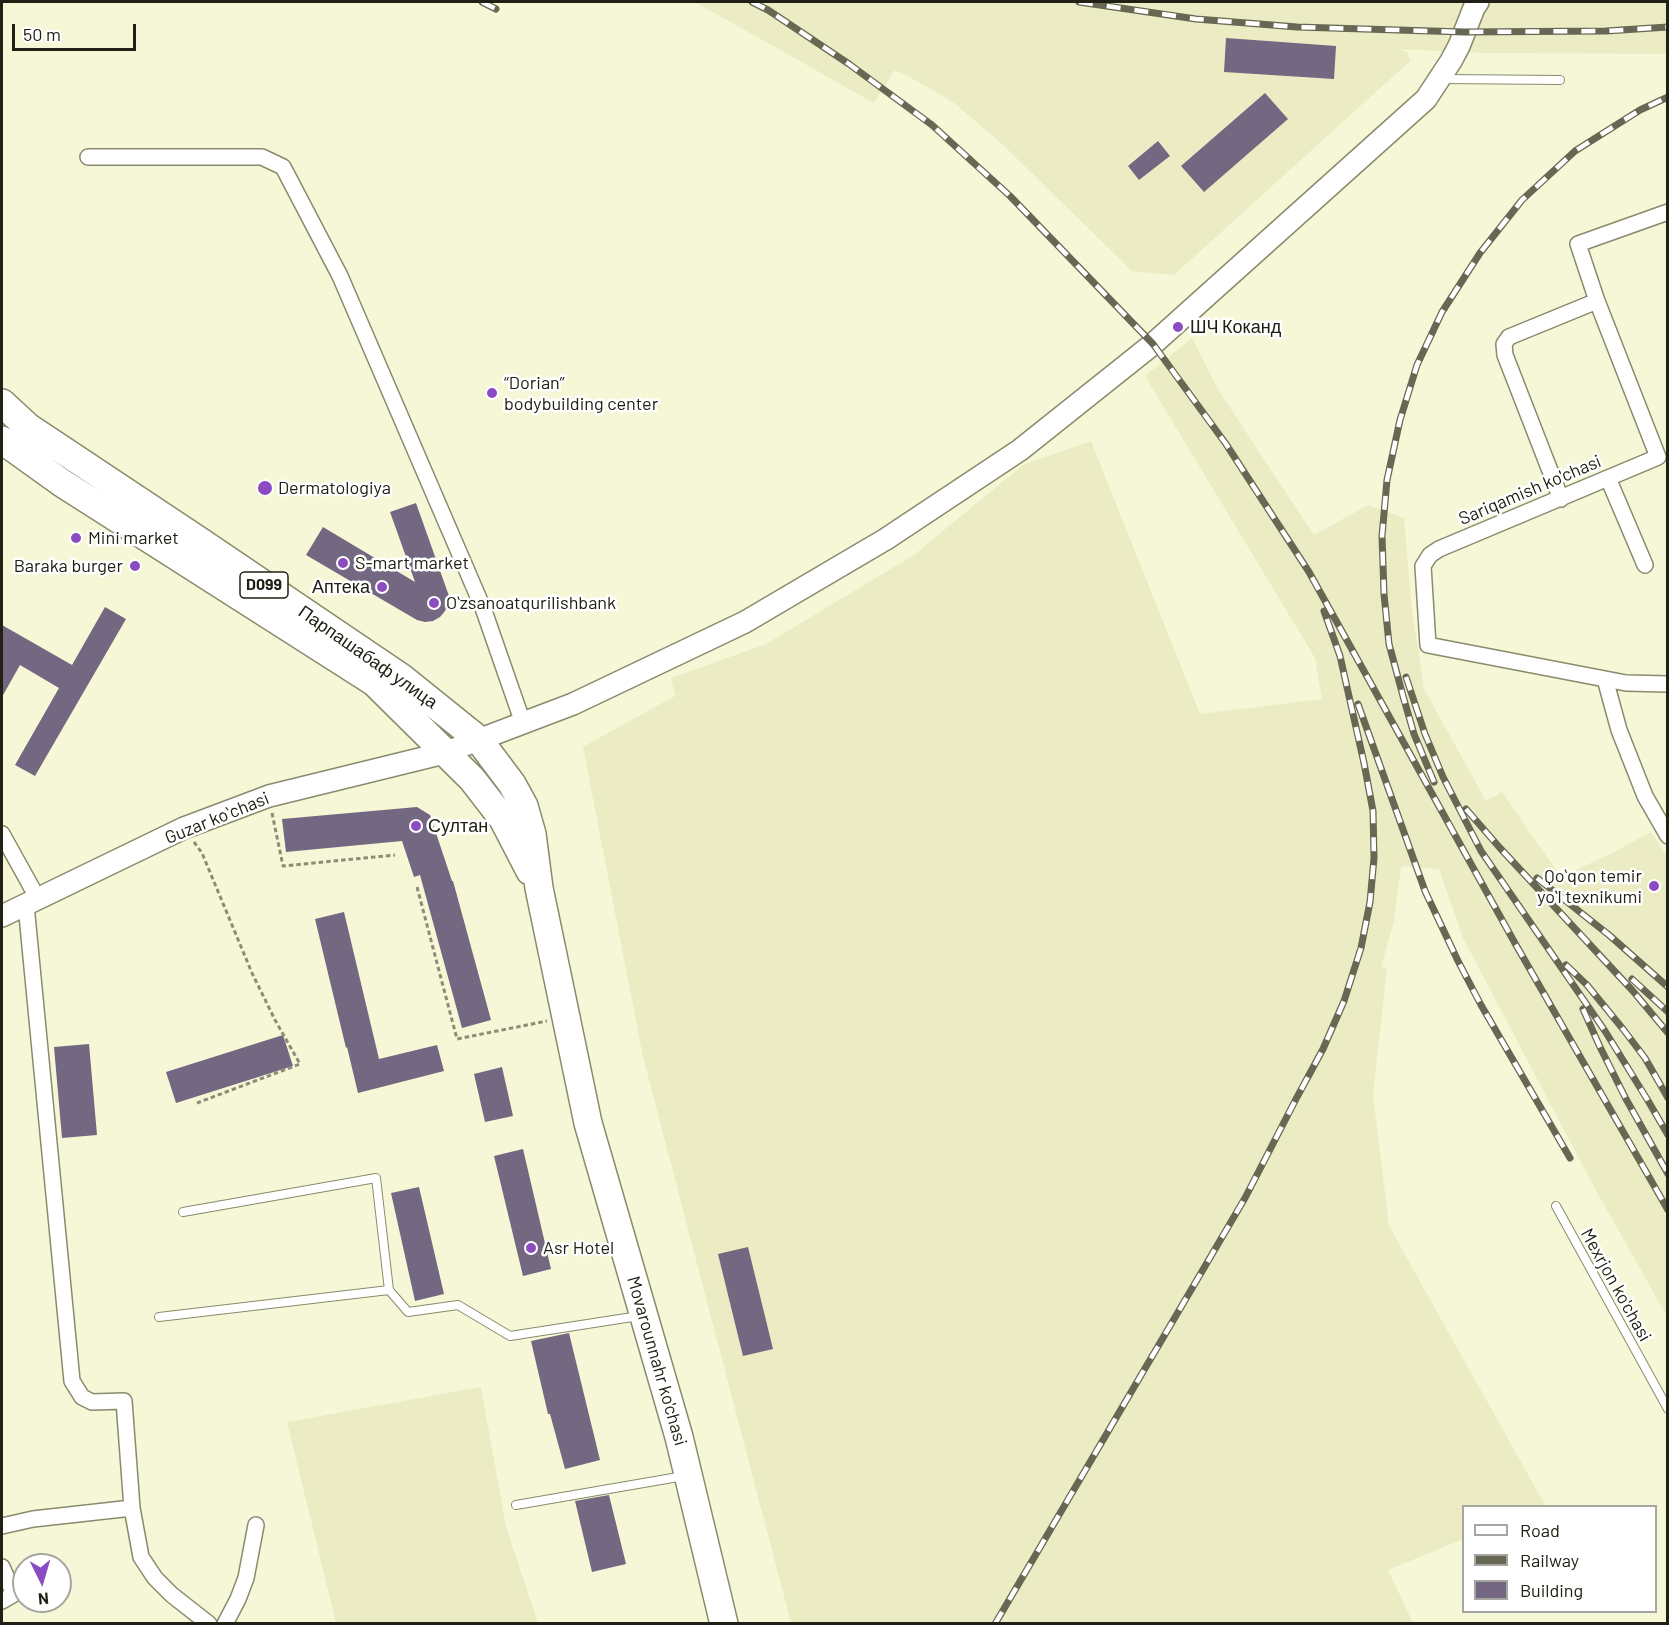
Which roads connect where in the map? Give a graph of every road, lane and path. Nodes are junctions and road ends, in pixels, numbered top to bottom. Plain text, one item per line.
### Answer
1 (1478, 2) edge
2 (1440, 79) junction
3 (1560, 80) dead end
4 (88, 157) dead end
5 (1668, 213) edge
6 (1598, 301) junction
7 (2, 403) edge
8 (2, 440) edge
9 (1608, 478) junction
10 (1561, 499) junction
11 (1645, 565) dead end
12 (1605, 679) junction
13 (1668, 684) edge
14 (523, 723) junction
15 (479, 740) junction
16 (444, 753) junction
17 (512, 784) joint
18 (269, 796) junction
19 (184, 828) junction
20 (2, 834) edge
21 (1668, 836) edge
22 (395, 855) dead end
23 (417, 887) dead end
24 (539, 888) junction
25 (32, 902) junction
26 (2, 916) edge
27 (566, 1017) junction
28 (197, 1103) dead end
29 (1556, 1206) dead end
30 (183, 1212) dead end
31 (389, 1290) junction
32 (644, 1316) junction
33 (159, 1317) dead end
34 (1668, 1409) edge
35 (688, 1475) junction
36 (516, 1505) dead end
37 (132, 1508) junction
38 (256, 1525) dead end
39 (2, 1526) edge
40 (2, 1568) edge
41 (2, 1601) edge
42 (210, 1623) edge
43 (225, 1623) edge
44 (724, 1623) edge

1 - 2 main road, Guzar koʻchasi
2 - 3 lane
2 - 14 main road, Guzar koʻchasi
4 - 14 street
5 - 6 street, Sariqamish ko'chasi
6 - 9 street, Sariqamish ko'chasi
6 - 10 street
7 - 15 highway, Парпашабаф улица / D099
8 - 16 highway, Парпашабаф улица / D099
9 - 10 street, Sariqamish ko'chasi
9 - 11 street
10 - 12 street, Sariqamish ko'chasi
12 - 13 street, Sariqamish ko'chasi
12 - 21 street
14 - 15 main road, Guzar koʻchasi
15 - 16 main road, Guzar koʻchasi
15 - 17 highway, Парпашабаф улица / D099
16 - 18 main road, Guzar koʻchasi
16 - 24 highway, Movarounnahr ko'chasi / D099
17 - 24 highway, Movarounnahr ko'chasi / D099
18 - 19 main road, Guzar koʻchasi
18 - 22 path
19 - 25 main road, Guzar koʻchasi
19 - 28 path
20 - 25 street
23 - 27 path
24 - 27 highway, Movarounnahr ko'chasi / D099
25 - 26 main road, Guzar koʻchasi
25 - 37 street
27 - 32 highway, Movarounnahr ko'chasi / D099
29 - 34 lane, Mexrjon ko'chasi
30 - 31 lane
31 - 32 lane
31 - 33 lane
32 - 35 highway, Movarounnahr ko'chasi / D099
35 - 36 lane
35 - 44 highway, Movarounnahr ko'chasi / D099
37 - 39 street
37 - 42 street
38 - 43 street
40 - 41 street

